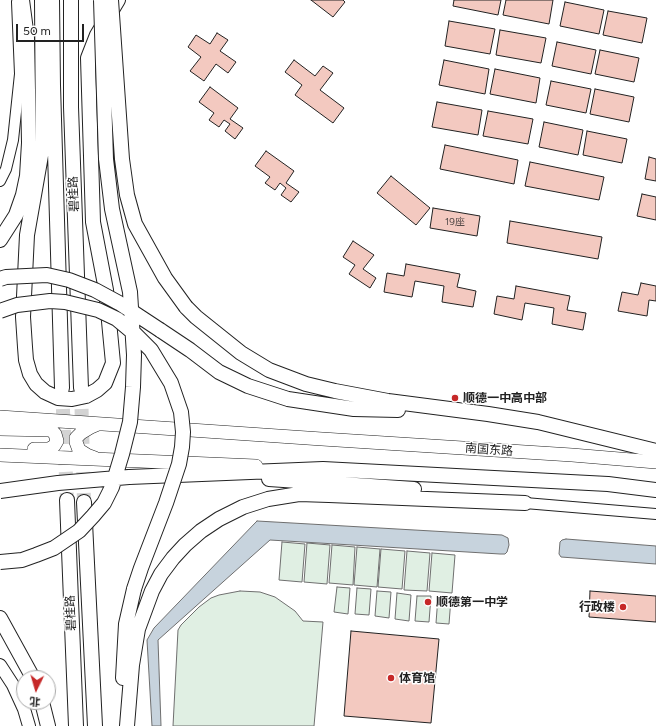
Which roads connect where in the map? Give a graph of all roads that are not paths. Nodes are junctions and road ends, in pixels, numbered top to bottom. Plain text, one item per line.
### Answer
1 (17, 0) edge
2 (22, 0) edge
3 (42, 0) edge
4 (45, 0) edge
5 (52, 0) edge
6 (71, 0) edge
7 (101, 0) edge
8 (111, 0) edge
9 (118, 0) edge
10 (53, 56) junction
11 (0, 181) edge
12 (0, 240) edge
13 (0, 279) edge
14 (0, 311) edge
15 (62, 388) tunnel mouth
16 (81, 388) tunnel mouth
17 (488, 414) junction
18 (1, 420) edge
19 (100, 424) junction
20 (0, 447) edge
21 (656, 451) edge
22 (0, 455) edge
23 (98, 459) junction
24 (656, 462) edge
25 (323, 469) junction
26 (199, 474) junction
27 (656, 490) edge
28 (0, 491) edge
29 (67, 500) tunnel mouth
30 (84, 502) tunnel mouth
31 (525, 503) junction
32 (656, 514) edge
33 (0, 562) edge
34 (0, 618) edge
35 (0, 665) edge
36 (29, 670) edge
37 (44, 710) edge
38 (127, 725) edge
39 (29, 726) edge
40 (48, 726) edge
41 (76, 726) edge
42 (95, 726) edge

1 - 11 street
2 - 12 highway
3 - 9 highway
4 - 10 highway
5 - 10 highway
6 - 16 highway, 碧桂路
7 - 33 highway, bridge
8 - 17 highway, bridge
10 - 15 highway
13 - 17 highway, bridge
14 - 38 highway, bridge
17 - 21 highway
18 - 19 main road, 南国东路
18 - 20 main road
19 - 23 main road
19 - 24 main road, 南国东路
22 - 23 main road
23 - 25 main road
25 - 26 highway
25 - 27 highway
26 - 28 highway, bridge
26 - 31 highway
29 - 41 highway, 碧桂路
30 - 42 highway, 碧桂路
31 - 32 street
31 - 38 highway
34 - 36 highway
35 - 39 main road
37 - 40 highway

